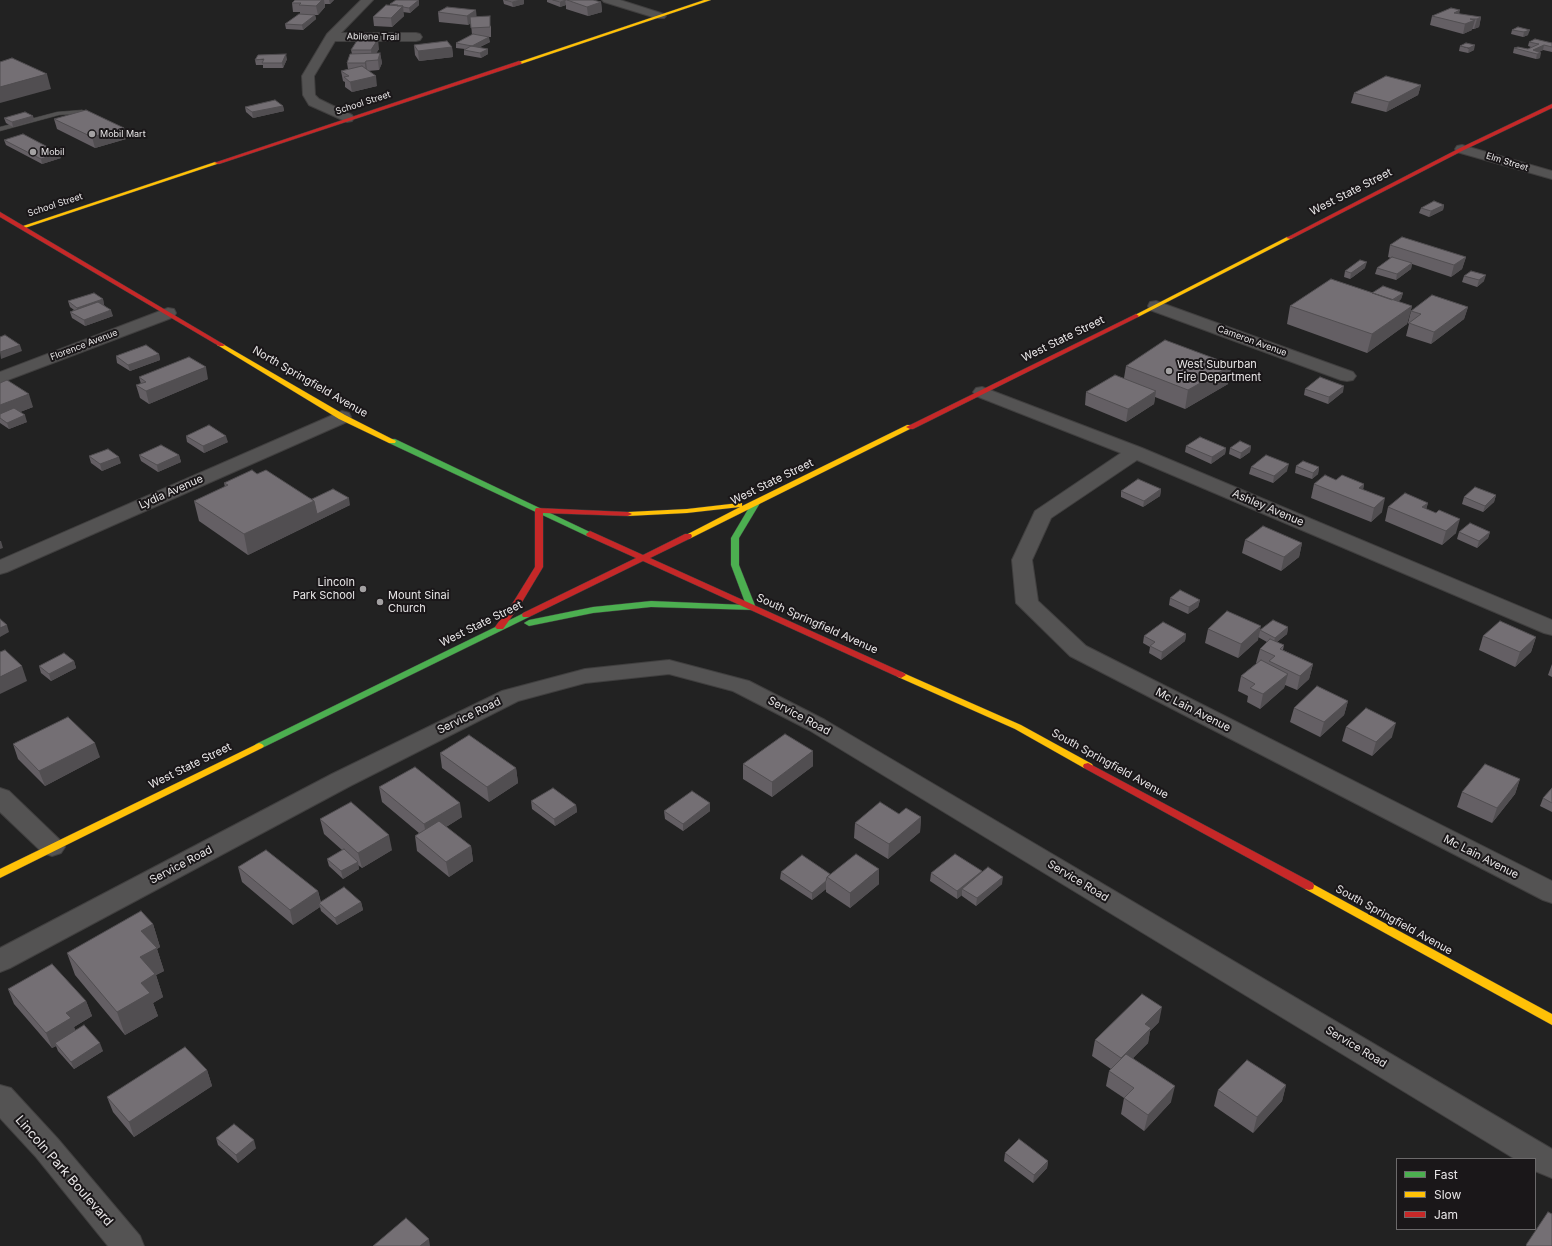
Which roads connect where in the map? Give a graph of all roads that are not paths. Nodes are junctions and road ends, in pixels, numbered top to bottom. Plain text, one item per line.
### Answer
1 (367, 0) edge
2 (608, 0) edge
3 (710, 0) edge
4 (660, 16) junction
5 (331, 37) junction
6 (416, 37) dead end
7 (1552, 106) edge
8 (82, 112) edge
9 (347, 118) junction
10 (0, 129) edge
11 (1462, 149) junction
12 (1552, 175) edge
13 (0, 214) edge
14 (23, 227) junction
15 (1156, 306) junction
16 (168, 313) junction
17 (1347, 376) dead end
18 (0, 378) edge
19 (982, 392) junction
20 (342, 417) junction
21 (1135, 452) junction
22 (756, 503) junction
23 (539, 510) junction
24 (642, 559) junction
25 (0, 568) edge
26 (752, 608) junction
27 (1552, 628) edge
28 (498, 629) junction
29 (0, 797) edge
30 (52, 847) junction
31 (0, 874) edge
32 (1552, 893) edge
33 (0, 961) edge
34 (1552, 1020) edge
35 (0, 1097) edge
36 (1552, 1165) edge
37 (128, 1246) edge

1 - 5 street
2 - 4 street
3 - 4 main road, School Street
4 - 9 main road, School Street
5 - 6 street, Abilene Trail
5 - 9 street
7 - 11 main road, West State Street
8 - 10 lane
9 - 14 main road, School Street
11 - 12 street, Elm Street
11 - 15 main road, West State Street
13 - 14 main road, North Springfield Avenue
14 - 16 main road, North Springfield Avenue
15 - 17 street, Cameron Avenue
15 - 19 main road, West State Street
16 - 18 street, Florence Avenue
16 - 20 main road, North Springfield Avenue
19 - 21 street, Ashley Avenue
19 - 22 main road, West State Street
20 - 23 main road, North Springfield Avenue
20 - 25 street, Lydia Avenue
21 - 27 street, Ashley Avenue
21 - 32 street, Mc Lain Avenue
22 - 23 main road
22 - 24 main road, West State Street
22 - 26 main road
23 - 24 main road, North Springfield Avenue
23 - 28 main road
24 - 26 main road, South Springfield Avenue
24 - 28 main road, West State Street
26 - 28 main road
26 - 34 main road, South Springfield Avenue
28 - 30 main road, West State Street
29 - 30 street
30 - 31 main road, West State Street
33 - 36 street, Service Road
35 - 37 street, Lincoln Park Boulevard

